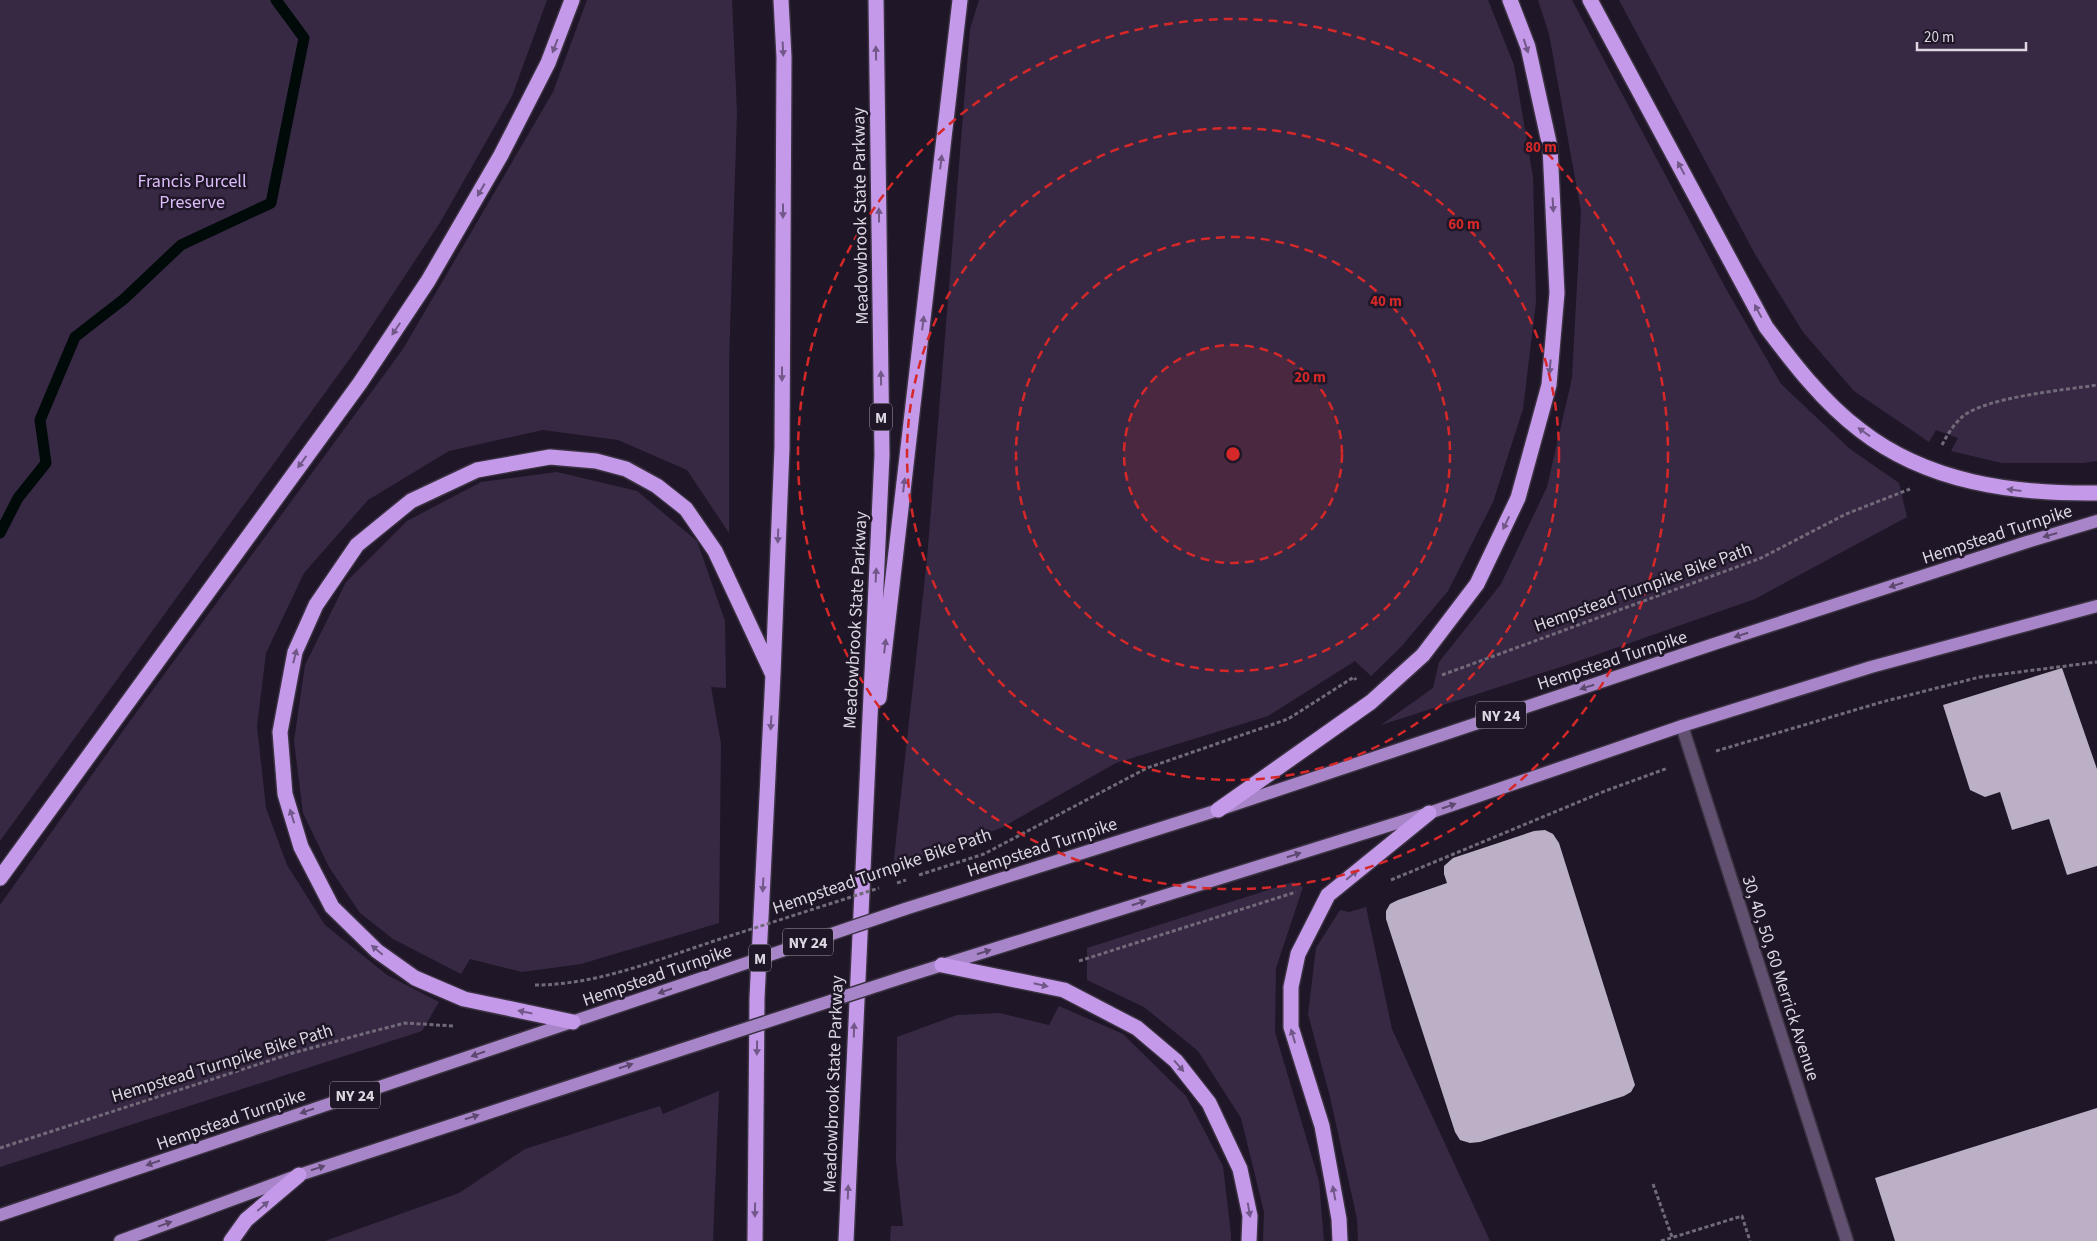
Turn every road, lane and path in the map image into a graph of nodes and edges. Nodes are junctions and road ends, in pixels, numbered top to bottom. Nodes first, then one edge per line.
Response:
1 (572, 0) edge
2 (781, 0) edge
3 (876, 0) edge
4 (960, 0) edge
5 (1510, 0) edge
6 (1590, 0) edge
7 (2097, 385) edge
8 (1943, 442) dead end
9 (1915, 487) dead end
10 (2097, 494) edge
11 (2097, 521) edge
12 (2097, 606) edge
13 (2097, 662) edge
14 (773, 674) junction
15 (1441, 676) dead end
16 (1354, 678) dead end
17 (1682, 726) junction
18 (1692, 758) junction
19 (1218, 810) junction
20 (1429, 813) junction
21 (863, 834) junction
22 (0, 878) edge
23 (1390, 881) dead end
24 (1296, 892) dead end
25 (1080, 960) dead end
26 (942, 965) junction
27 (528, 985) dead end
28 (573, 1022) junction
29 (456, 1026) dead end
30 (0, 1148) edge
31 (299, 1175) junction
32 (1653, 1184) dead end
33 (0, 1215) edge
34 (1672, 1238) junction
35 (120, 1241) edge
36 (231, 1241) edge
37 (754, 1241) edge
38 (846, 1241) edge
39 (1249, 1241) edge
40 (1340, 1241) edge
41 (1661, 1241) edge
42 (1750, 1241) edge
43 (1847, 1241) edge

1 -> 22 highway
2 -> 14 highway, M
21 -> 3 highway, Meadowbrook State Parkway / M
21 -> 4 highway
5 -> 19 highway
10 -> 6 highway
7 - 8 path
9 - 15 path, Hempstead Turnpike Bike Path
11 -> 19 main road, Hempstead Turnpike / NY 24
12 - 17 main road
13 - 18 path
28 -> 14 highway
14 -> 37 highway, M
16 - 27 path, Hempstead Turnpike Bike Path, bridge
17 - 18 lane, 30, 40, 50, 60 Merrick Avenue
20 -> 17 main road
18 - 23 path
18 - 43 lane, 30, 40, 50, 60 Merrick Avenue
19 -> 28 main road, Hempstead Turnpike / NY 24, bridge
26 -> 20 main road
40 -> 20 highway
38 -> 21 highway, Meadowbrook State Parkway / M
24 - 25 path
31 -> 26 main road, bridge
26 -> 39 highway
28 -> 33 main road, Hempstead Turnpike / NY 24
29 - 30 path, Hempstead Turnpike Bike Path
35 -> 31 main road
36 -> 31 highway
32 - 34 path
34 - 41 path
34 - 42 path

